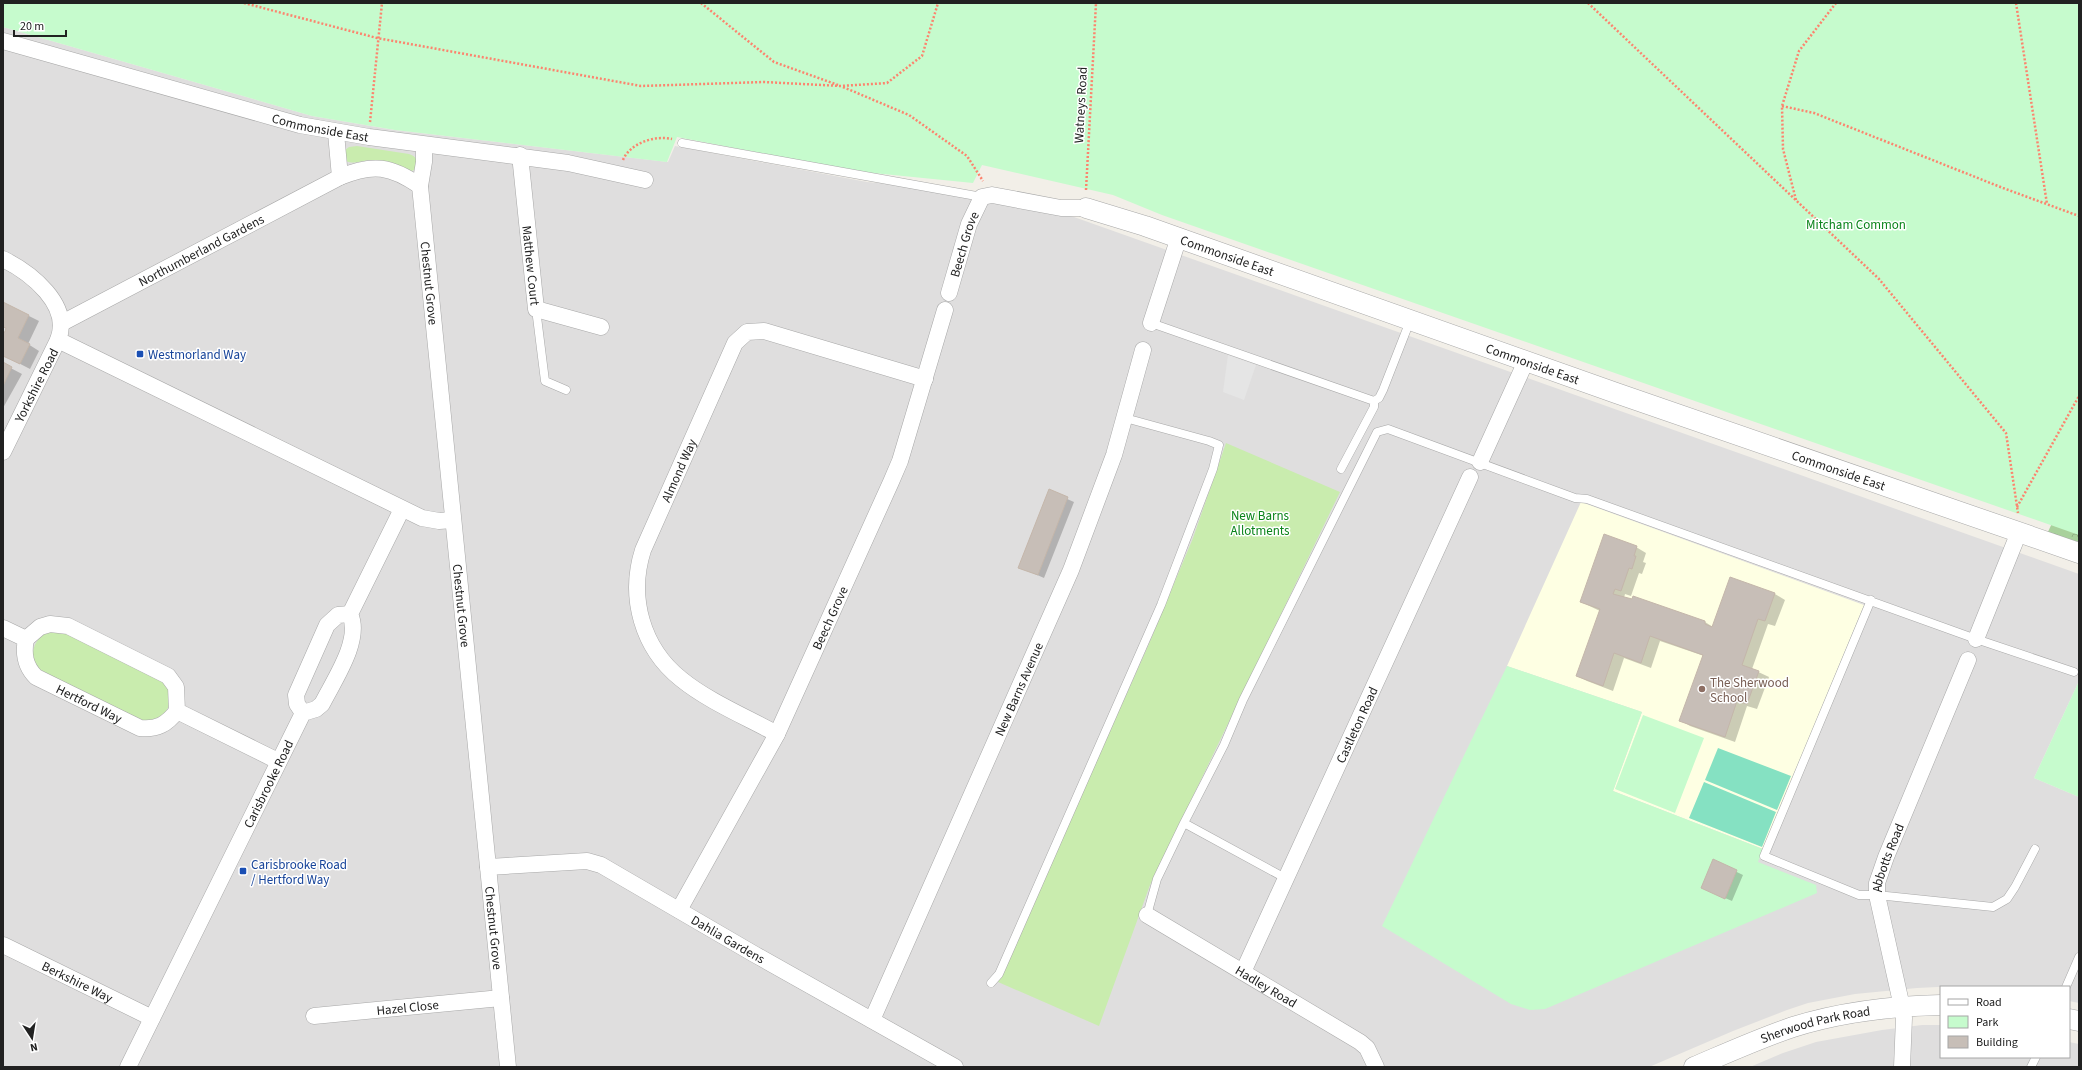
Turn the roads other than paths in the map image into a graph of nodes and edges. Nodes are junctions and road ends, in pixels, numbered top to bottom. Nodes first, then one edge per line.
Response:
1 (3, 41) edge
2 (336, 133) junction
3 (682, 143) road end
4 (424, 145) junction
5 (520, 155) junction
6 (340, 177) junction
7 (645, 180) dead end
8 (420, 186) junction
9 (987, 196) junction
10 (1086, 208) joint
11 (1179, 238) junction
12 (3, 259) edge
13 (949, 293) dead end
14 (536, 309) junction
15 (945, 310) dead end
16 (1411, 320) junction
17 (62, 323) junction
18 (1151, 323) joint
19 (601, 327) dead end
20 (58, 340) junction
21 (1143, 350) dead end
22 (1526, 361) junction
23 (925, 378) junction
24 (566, 390) dead end
25 (1374, 401) junction
26 (1125, 418) junction
27 (3, 452) edge
28 (1480, 462) junction
29 (1341, 469) dead end
30 (1470, 477) dead end
31 (402, 510) junction
32 (454, 520) junction
33 (2019, 532) junction
34 (2079, 554) edge
35 (1871, 600) junction
36 (350, 614) junction
37 (3, 628) edge
38 (26, 639) junction
39 (1976, 639) junction
40 (1968, 660) dead end
41 (2074, 672) dead end
42 (177, 711) junction
43 (302, 713) junction
44 (777, 734) junction
45 (278, 761) junction
46 (1184, 823) junction
47 (2035, 849) dead end
48 (488, 867) junction
49 (1286, 879) junction
50 (1877, 895) junction
51 (679, 910) junction
52 (1147, 915) joint
53 (3, 945) edge
54 (2079, 957) edge
55 (1243, 972) junction
56 (991, 984) dead end
57 (2066, 986) edge
58 (501, 998) junction
59 (1940, 1005) edge
60 (1902, 1007) junction
61 (314, 1016) dead end
62 (152, 1018) junction
63 (872, 1020) junction
64 (2036, 1058) edge
65 (128, 1067) edge
66 (508, 1067) edge
67 (955, 1067) edge
68 (1376, 1067) edge
69 (1694, 1067) edge
70 (1902, 1067) edge
71 (2031, 1067) edge

1 - 2 street, Commonside East
2 - 4 street, Commonside East
2 - 6 street
3 - 9 lane
4 - 5 street, Commonside East
4 - 8 street, Chestnut Grove
5 - 7 street, Commonside East
5 - 14 street, Matthew Court
6 - 8 street, Northumberland Gardens
6 - 17 street, Northumberland Gardens
8 - 32 street, Chestnut Grove
9 - 10 street, Commonside East
9 - 13 street, Beech Grove
10 - 11 street, Commonside East
11 - 16 street, Commonside East
11 - 18 street
12 - 17 street
14 - 19 street, Matthew Court
14 - 24 lane
15 - 23 street, Beech Grove
16 - 22 street, Commonside East
16 - 25 lane
17 - 20 street
18 - 25 lane
20 - 27 street, Yorkshire Road
20 - 31 street
21 - 26 street, New Barns Avenue
22 - 28 street
22 - 33 street, Commonside East
23 - 44 street, Beech Grove
23 - 44 street, Almond Way
25 - 29 lane
26 - 56 lane
26 - 63 street, New Barns Avenue
28 - 35 lane
28 - 46 lane
30 - 49 street, Castleton Road
31 - 32 street
31 - 36 street
32 - 48 street, Chestnut Grove
33 - 34 street, Commonside East
33 - 39 street
35 - 39 lane
35 - 50 lane
36 - 43 street
36 - 43 street
37 - 38 street
38 - 42 street
38 - 42 street, Hertford Way
39 - 41 lane
40 - 50 street, Abbotts Road
42 - 45 street
43 - 45 street, Carisbrooke Road
44 - 51 street, Beech Grove
45 - 62 street, Carisbrooke Road
46 - 49 lane
46 - 52 lane
47 - 50 lane
48 - 51 street, Dahlia Gardens
48 - 58 street, Chestnut Grove
49 - 55 street, Castleton Road
50 - 60 street, Abbotts Road
51 - 63 street, Dahlia Gardens
52 - 55 street, Hadley Road
53 - 62 street, Berkshire Way
54 - 57 lane
55 - 68 street, Hadley Road
58 - 61 street, Hazel Close
58 - 66 street, Chestnut Grove
59 - 60 street, Sherwood Park Road
60 - 69 street, Sherwood Park Road
60 - 70 street, Abbotts Road
62 - 65 street, Carisbrooke Road
63 - 67 street, Dahlia Gardens
64 - 71 lane

